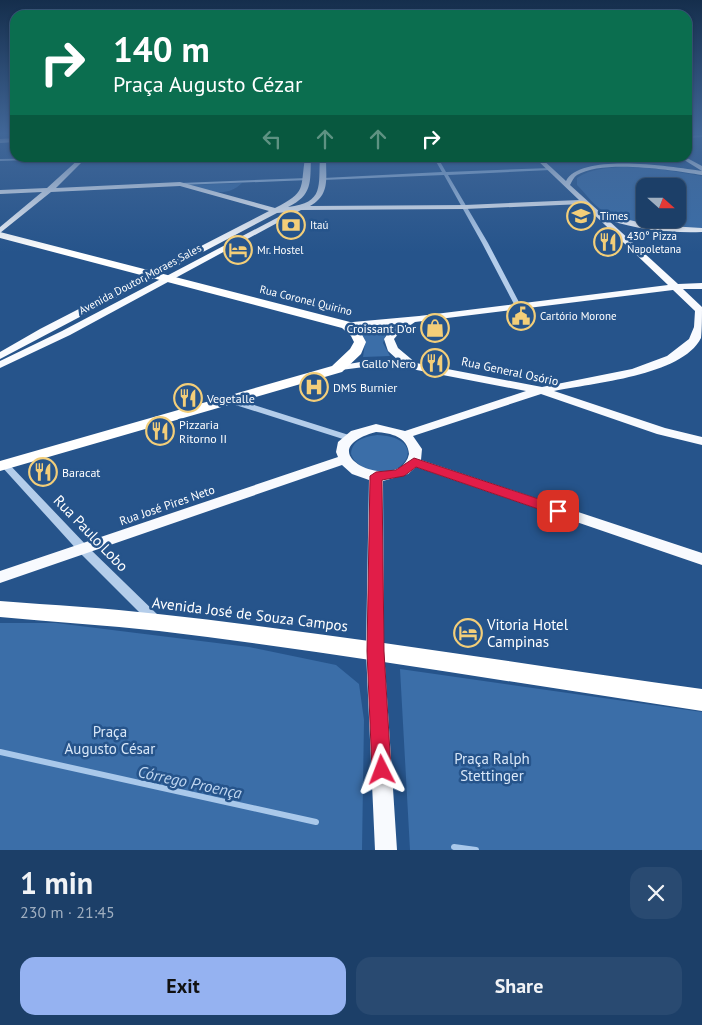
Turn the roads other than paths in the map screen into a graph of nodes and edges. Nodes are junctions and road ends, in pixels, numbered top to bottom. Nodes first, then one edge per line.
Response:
1 (67, 173) edge
2 (307, 173) edge
3 (323, 173) edge
4 (445, 173) junction
5 (452, 173) edge
6 (555, 173) edge
7 (573, 173) edge
8 (307, 179) junction
9 (323, 179) junction
10 (180, 184) junction
11 (567, 185) junction
12 (49, 190) junction
13 (0, 192) edge
14 (584, 202) junction
15 (465, 207) junction
16 (300, 208) junction
17 (315, 209) junction
18 (276, 211) junction
19 (600, 214) junction
20 (305, 216) dead end
21 (702, 230) edge
22 (0, 231) edge
23 (0, 235) edge
24 (153, 275) junction
25 (168, 278) junction
26 (702, 286) edge
27 (676, 287) junction
28 (518, 306) junction
29 (701, 311) edge
30 (419, 319) junction
31 (346, 325) junction
32 (66, 333) junction
33 (698, 341) edge
34 (2, 358) edge
35 (413, 366) junction
36 (337, 369) junction
37 (0, 372) edge
38 (541, 390) junction
39 (229, 400) junction
40 (405, 435) junction
41 (349, 438) junction
42 (702, 441) edge
43 (344, 460) junction
44 (414, 462) junction
45 (2, 466) edge
46 (376, 476) junction
47 (84, 550) junction
48 (702, 559) edge
49 (0, 577) edge
50 (0, 610) edge
51 (157, 622) junction
52 (376, 651) junction
53 (702, 688) edge
54 (668, 695) junction
55 (702, 700) edge
56 (386, 850) edge

1 - 12 main road
2 - 8 main road
3 - 9 main road
4 - 5 street
4 - 9 street
4 - 15 street
6 - 11 main road
7 - 11 main road
8 - 10 street
8 - 18 main road, Avenida Doutor Moraes Sales
9 - 16 main road, Avenida Doutor Moraes Sales
10 - 12 main road
10 - 18 main road
11 - 14 main road
12 - 13 main road
12 - 22 main road
14 - 15 main road
14 - 19 main road
15 - 17 main road
15 - 28 street
16 - 17 main road
16 - 18 main road
16 - 25 main road, Avenida Doutor Moraes Sales
17 - 20 main road
18 - 24 main road, Avenida Doutor Moraes Sales
19 - 21 main road
19 - 27 main road
23 - 24 highway, Rua Coronel Quirino
24 - 25 highway, Rua Coronel Quirino
24 - 34 main road, Avenida Doutor Moraes Sales
25 - 31 highway, Rua Coronel Quirino
25 - 32 main road, Avenida Doutor Moraes Sales
26 - 27 main road, Rua Coronel Quirino
27 - 28 main road, Rua Coronel Quirino
27 - 29 main road
28 - 30 main road, Rua Coronel Quirino
29 - 33 main road
30 - 31 main road, Rua Coronel Quirino
30 - 35 main road
31 - 36 highway
32 - 34 main road, Avenida Doutor Moraes Sales
32 - 37 main road
33 - 38 main road
35 - 36 main road, Rua General Osório
35 - 38 main road, Rua General Osório
36 - 39 highway
38 - 40 main road
38 - 42 main road, Rua General Osório
39 - 41 street
39 - 45 highway
40 - 41 main road
40 - 44 main road
41 - 43 main road
43 - 46 main road
43 - 47 main road, Rua José Pires Neto
44 - 46 main road
44 - 48 main road
45 - 47 street, Rua Paulo Lobo
46 - 52 main road
47 - 49 main road, Rua José Pires Neto
47 - 51 street, Rua Paulo Lobo
50 - 51 highway, Avenida José de Souza Campos
51 - 52 highway, Avenida José de Souza Campos
52 - 54 highway, Avenida José de Souza Campos
52 - 56 main road
53 - 54 street
54 - 55 highway, Avenida José de Souza Campos

